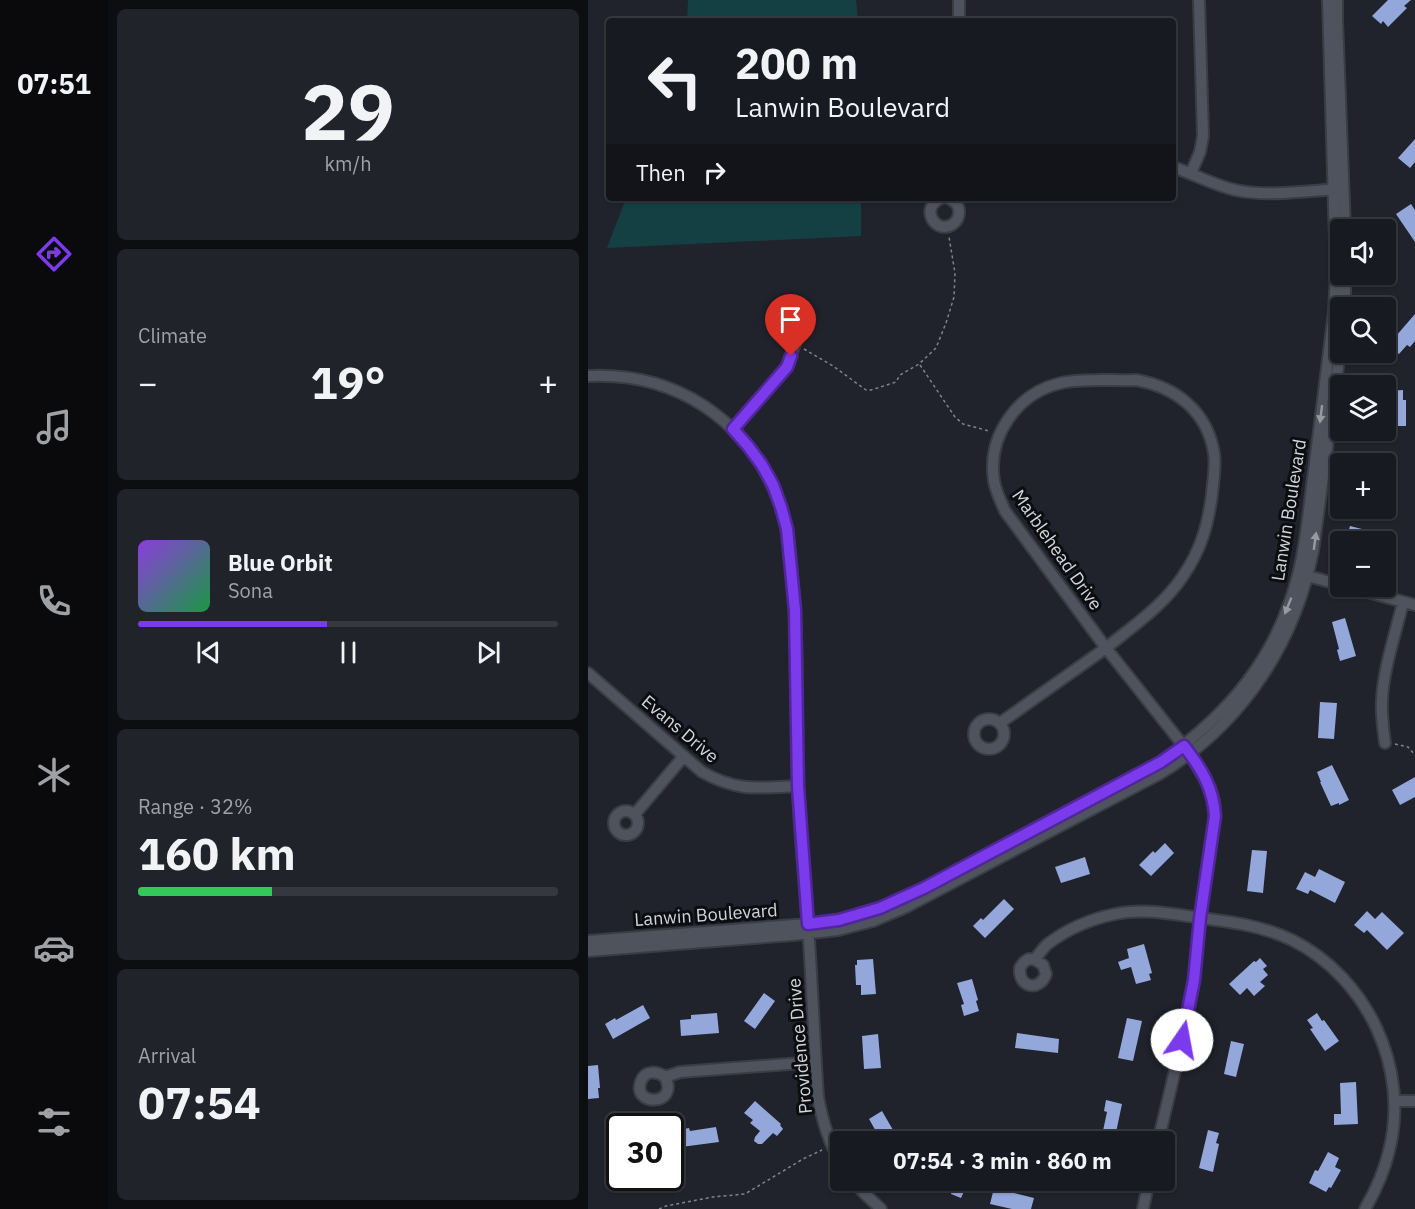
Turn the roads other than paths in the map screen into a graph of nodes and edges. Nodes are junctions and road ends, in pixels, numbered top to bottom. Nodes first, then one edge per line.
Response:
1 (959, 0) edge
2 (1199, 0) edge
3 (1328, 0) edge
4 (1337, 0) edge
5 (959, 18) edge
6 (1176, 168) edge
7 (1191, 173) junction
8 (1339, 189) junction
9 (934, 201) edge
10 (954, 201) edge
11 (1343, 219) edge
12 (795, 344) road end
13 (1338, 363) edge
14 (588, 376) edge
15 (733, 429) junction
16 (1303, 575) junction
17 (1330, 582) edge
18 (1385, 597) edge
19 (1403, 602) junction
20 (1415, 605) edge
21 (1106, 648) junction
22 (588, 673) edge
23 (1000, 723) dead end
24 (1385, 742) road end
25 (1187, 750) junction
26 (684, 756) junction
27 (798, 786) junction
28 (635, 813) dead end
29 (1200, 918) junction
30 (808, 928) junction
31 (588, 941) edge
32 (588, 951) edge
33 (1034, 959) dead end
34 (815, 1062) junction
35 (665, 1077) dead end
36 (1394, 1101) junction
37 (1415, 1101) edge
38 (1161, 1131) edge
39 (830, 1140) edge
40 (862, 1191) edge
41 (1147, 1191) edge
42 (881, 1209) edge
43 (1143, 1209) edge
44 (1365, 1209) edge

1 - 5 street
2 - 7 street
3 - 8 street, Lanwin Boulevard
4 - 8 street, Lanwin Boulevard
6 - 7 street
7 - 8 street
8 - 11 street, Lanwin Boulevard
8 -> 16 street, Lanwin Boulevard
9 - 10 street
12 - 15 street
16 -> 13 street, Lanwin Boulevard
14 - 15 street, Providence Drive
15 - 27 street, Providence Drive
16 - 17 street
16 - 25 street, Lanwin Boulevard
18 - 19 street
19 - 20 street
19 - 24 street
21 - 21 street, Marblehead Drive
21 - 23 street
21 - 25 street, Marblehead Drive
22 - 26 street, Evans Drive
25 - 29 street, Marblehead Drive
25 - 30 street, Lanwin Boulevard
26 - 27 street, Evans Drive
26 - 28 street
27 - 30 street, Providence Drive
29 - 33 street
29 - 36 street
29 - 38 street, Marblehead Drive
30 - 31 street, Lanwin Boulevard
30 - 32 street, Lanwin Boulevard
30 - 34 street, Providence Drive
34 - 35 street
34 - 39 street, Providence Drive
36 - 37 street
36 - 44 street
40 - 42 street
41 - 43 street

